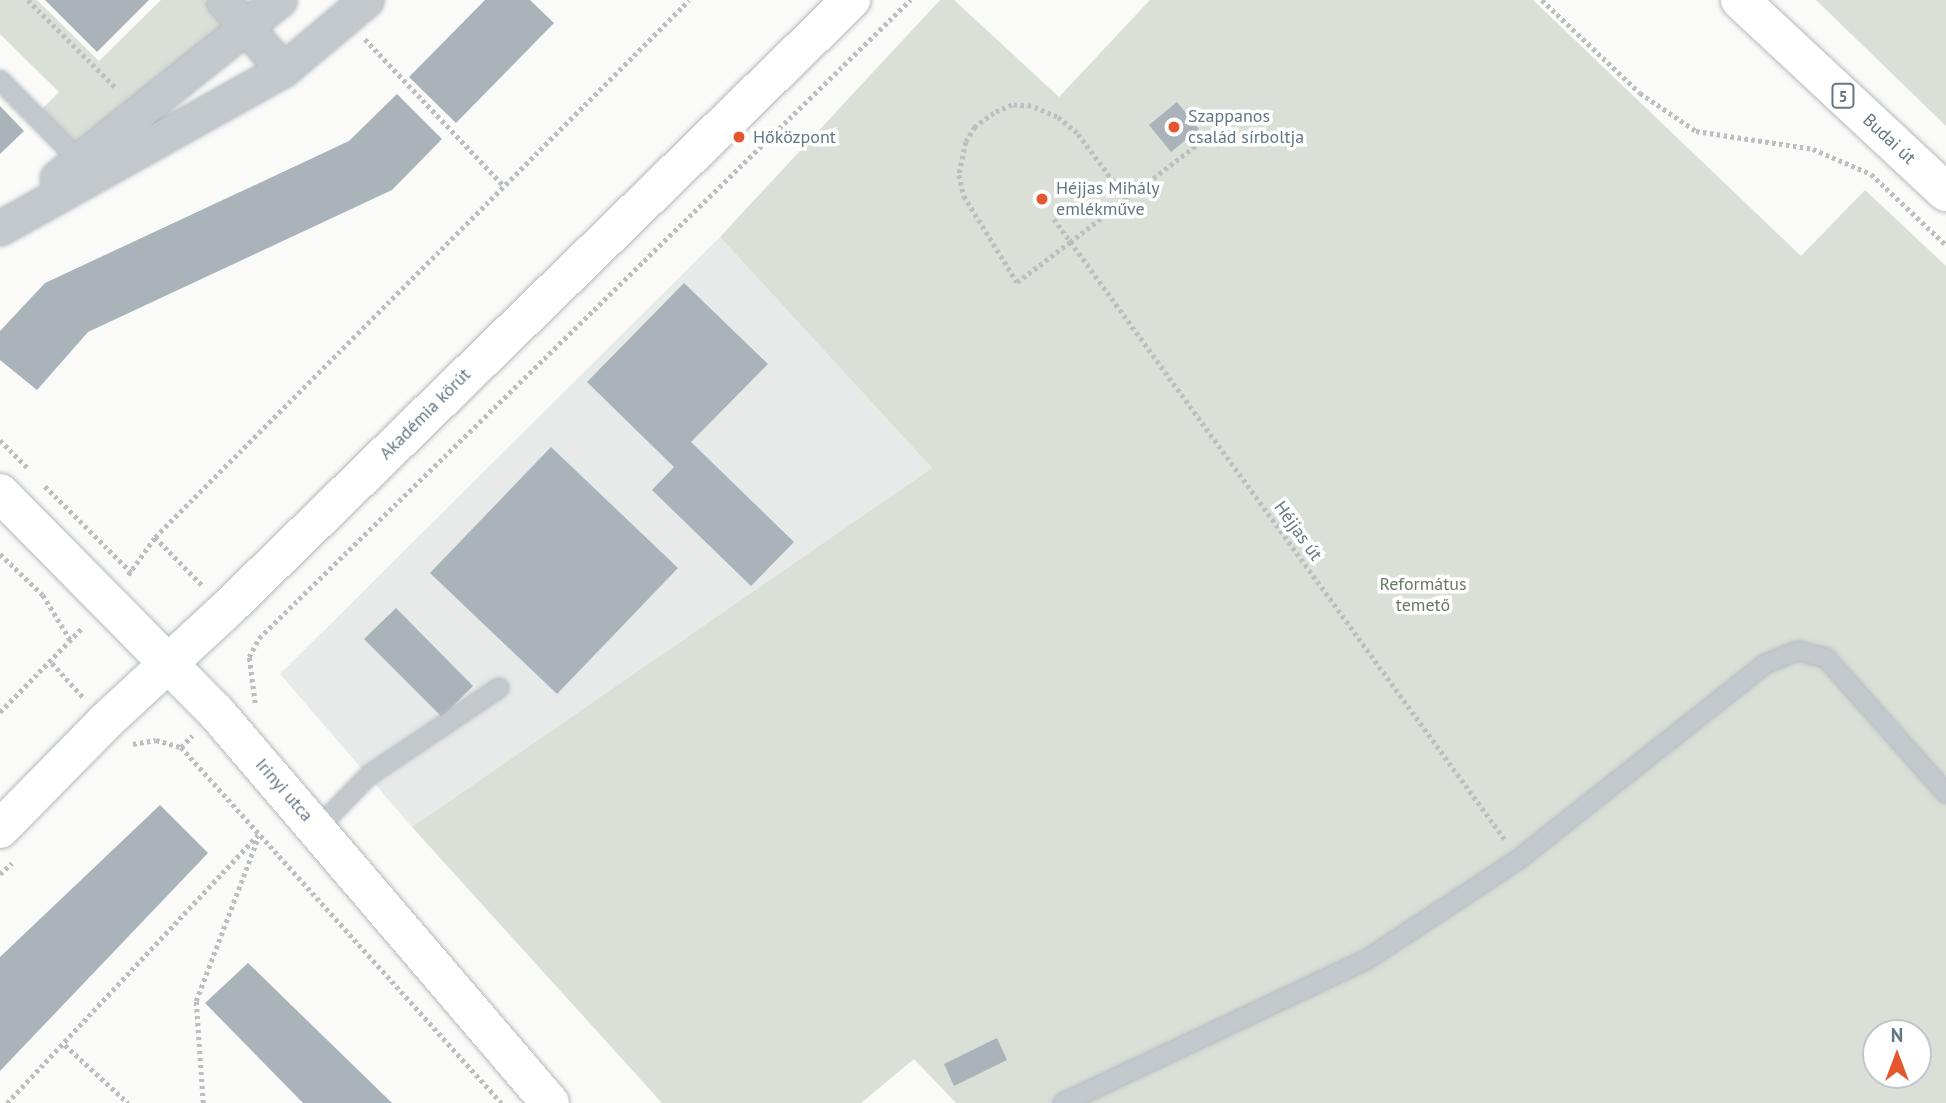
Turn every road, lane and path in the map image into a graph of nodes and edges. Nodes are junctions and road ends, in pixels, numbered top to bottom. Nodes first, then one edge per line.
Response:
1 (28, 0) edge
2 (223, 0) edge
3 (279, 0) edge
4 (689, 0) edge
5 (851, 0) edge
6 (910, 0) edge
7 (1542, 0) edge
8 (1740, 0) edge
9 (356, 9) edge
10 (249, 26) junction
11 (283, 70) junction
12 (0, 80) edge
13 (140, 112) junction
14 (1207, 137) dead end
15 (79, 160) junction
16 (504, 186) junction
17 (1946, 192) edge
18 (1126, 200) junction
19 (1054, 219) dead end
20 (0, 226) edge
21 (1070, 242) junction
22 (1946, 245) edge
23 (0, 440) edge
24 (0, 494) edge
25 (0, 554) edge
26 (131, 572) junction
27 (104, 603) junction
28 (71, 641) junction
29 (167, 662) junction
30 (499, 688) dead end
31 (0, 712) edge
32 (260, 713) dead end
33 (181, 747) dead end
34 (1946, 793) edge
35 (318, 828) junction
36 (0, 829) edge
37 (258, 835) junction
38 (1519, 859) junction
39 (65, 1045) junction
40 (7, 1103) edge
41 (128, 1103) edge
42 (203, 1103) edge
43 (501, 1103) edge
44 (550, 1103) edge
45 (1063, 1103) edge

1 - 13 path
2 - 10 street
3 - 10 street
4 - 16 path
5 - 29 street, Akadémia körút
6 - 32 path
7 - 22 path
8 - 17 street, Budai út / 5
9 - 11 street
9 - 16 path
10 - 11 street
10 - 13 street
11 - 20 street
12 - 15 lane
13 - 15 street
14 - 18 path
15 - 20 street
16 - 26 path
18 - 21 path
18 - 21 path
19 - 21 path, Héjjas út
21 - 38 path, Héjjas út
23 - 26 path
24 - 27 street, Irinyi utca
25 - 28 path
26 - 27 path
27 - 28 path
27 - 29 street, Irinyi utca
28 - 31 path
29 - 35 street, Irinyi utca
29 - 36 street, Akadémia körút
30 - 35 lane
33 - 37 path
34 - 38 lane
35 - 44 street, Irinyi utca
37 - 39 path
37 - 42 path
37 - 43 path
38 - 45 lane
39 - 40 path
39 - 41 path

